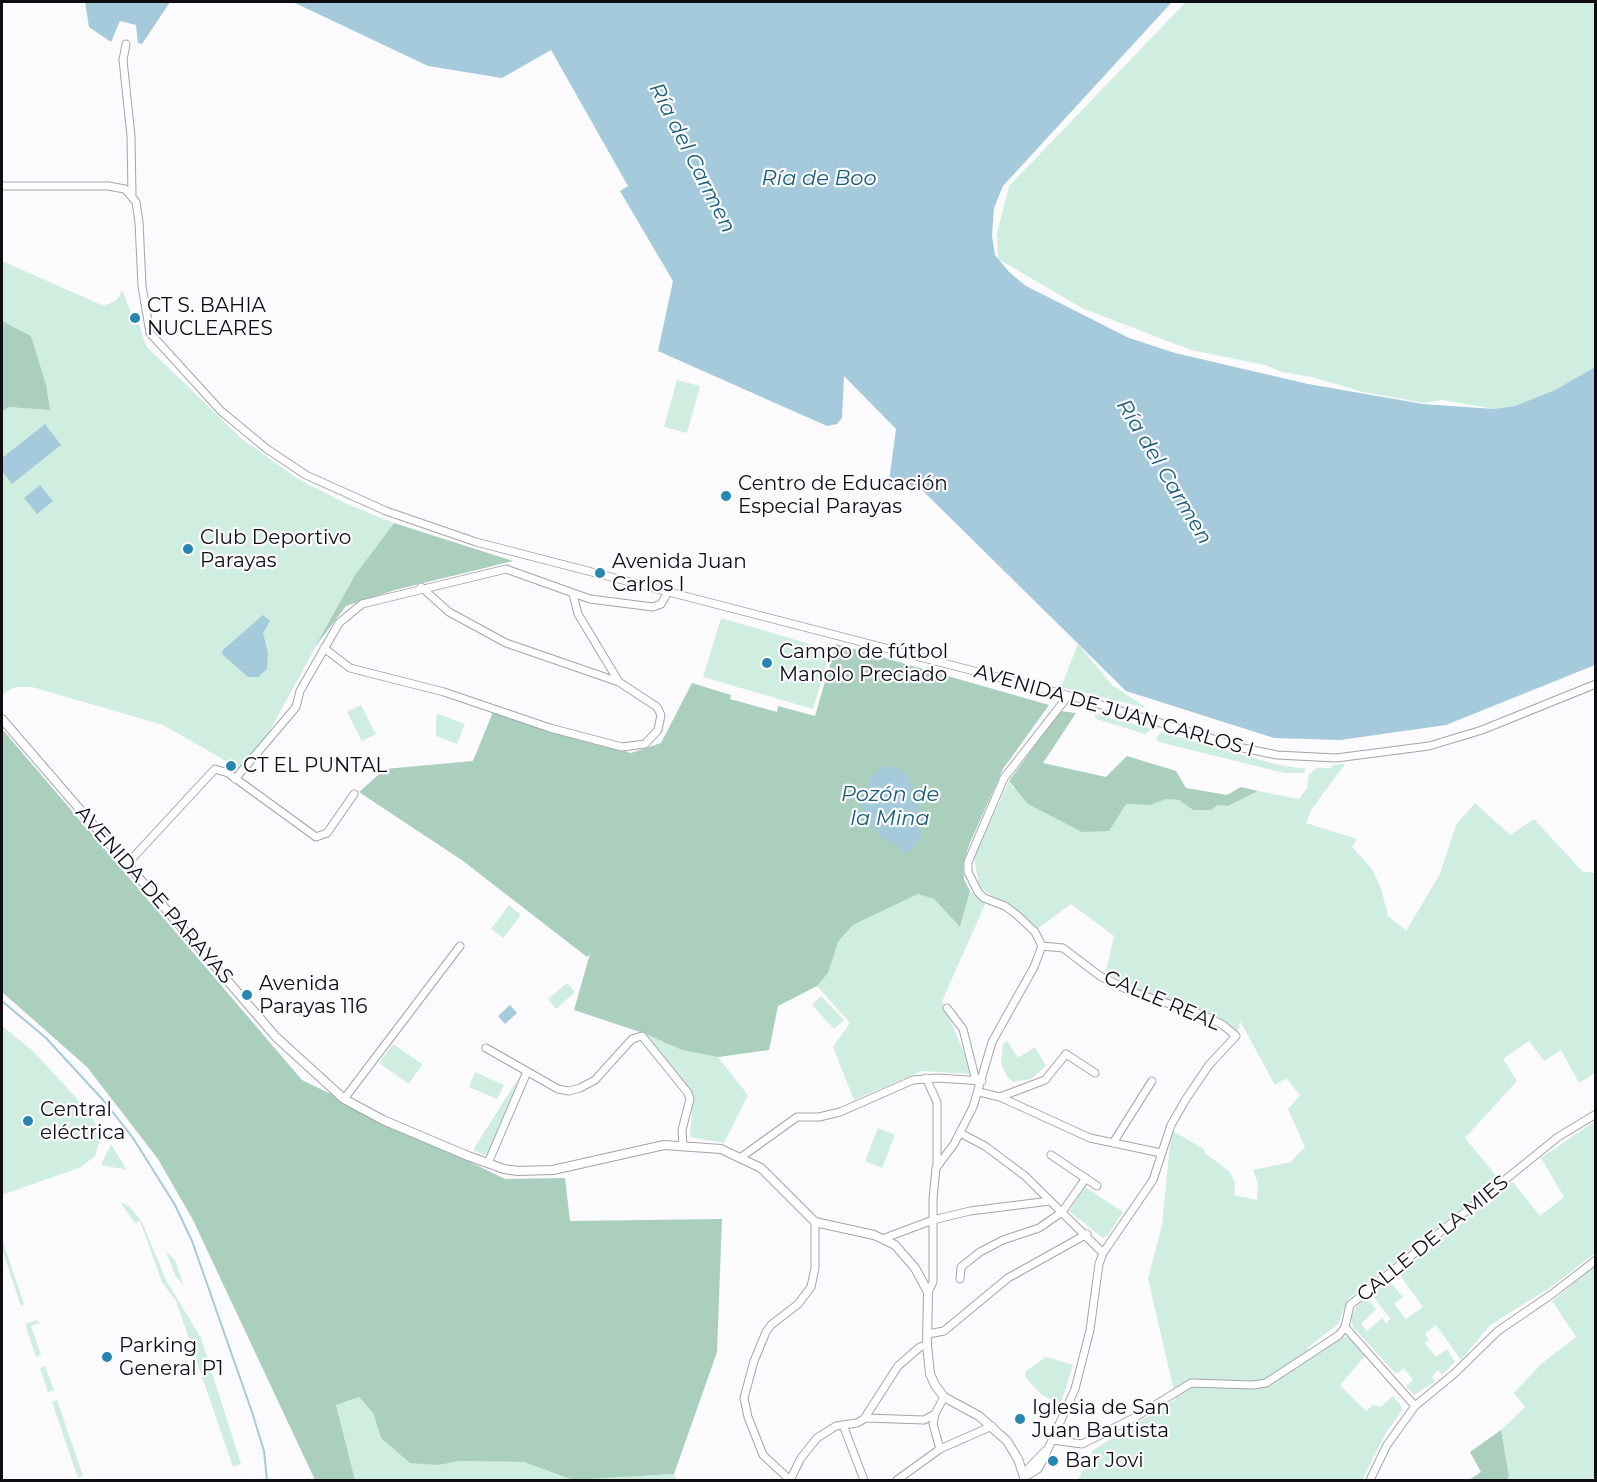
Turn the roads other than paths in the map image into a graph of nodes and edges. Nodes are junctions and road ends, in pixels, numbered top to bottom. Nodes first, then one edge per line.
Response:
1 (126, 45) dead end
2 (2, 186) edge
3 (132, 194) junction
4 (421, 588) junction
5 (668, 592) junction
6 (573, 594) junction
7 (324, 648) junction
8 (619, 682) junction
9 (1596, 684) edge
10 (1068, 696) junction
11 (2, 719) edge
12 (235, 779) junction
13 (354, 794) dead end
14 (127, 864) junction
15 (460, 946) dead end
16 (1042, 946) junction
17 (947, 1008) dead end
18 (486, 1048) dead end
19 (527, 1072) junction
20 (1095, 1072) dead end
21 (926, 1078) junction
22 (979, 1081) junction
23 (1152, 1081) dead end
24 (979, 1092) junction
25 (1000, 1097) junction
26 (344, 1100) junction
27 (1596, 1114) edge
28 (960, 1133) junction
29 (1113, 1143) junction
30 (683, 1145) junction
31 (1161, 1153) junction
32 (1051, 1155) dead end
33 (740, 1158) junction
34 (488, 1163) junction
35 (936, 1168) junction
36 (1086, 1178) junction
37 (1097, 1185) dead end
38 (1050, 1201) junction
39 (1062, 1212) junction
40 (933, 1220) junction
41 (816, 1222) junction
42 (1087, 1234) junction
43 (885, 1238) junction
44 (1103, 1253) junction
45 (1596, 1260) edge
46 (960, 1279) dead end
47 (928, 1292) junction
48 (1345, 1327) junction
49 (928, 1334) junction
50 (927, 1345) junction
51 (944, 1397) junction
52 (1415, 1406) junction
53 (935, 1414) junction
54 (866, 1418) junction
55 (843, 1425) junction
56 (992, 1426) junction
57 (1052, 1440) junction
58 (940, 1449) junction
59 (1047, 1449) junction
60 (1016, 1456) junction
61 (1034, 1461) junction
62 (1025, 1477) edge
63 (790, 1480) edge
64 (864, 1480) edge
65 (897, 1480) edge
66 (1370, 1480) edge

1 - 3 street, AVENIDA DE JUAN CARLOS I
2 - 3 street
3 - 5 street, AVENIDA DE JUAN CARLOS I
4 - 6 street
4 - 7 street
4 - 8 street
5 - 6 street
5 - 10 street, AVENIDA DE JUAN CARLOS I
6 - 8 street
7 - 8 street
7 - 12 street
9 - 10 street, AVENIDA DE JUAN CARLOS I
10 - 16 street
11 - 14 street, AVENIDA DE PARAYAS
12 - 13 street
12 - 14 street
14 - 26 street, AVENIDA DE PARAYAS
15 - 26 street
16 - 22 street
16 - 31 street, CALLE REAL
17 - 22 street
18 - 19 street
19 - 30 street
19 - 34 street
20 - 25 street
21 - 22 street
21 - 33 street
21 - 35 street
22 - 24 street
23 - 29 street
24 - 25 street
24 - 28 street
25 - 29 street
26 - 34 street, AVENIDA DE PARAYAS
27 - 48 street, CALLE DE LA MIES
28 - 35 street
28 - 38 street
29 - 31 street
30 - 33 street, AVENIDA DE PARAYAS
30 - 34 street, AVENIDA DE PARAYAS
31 - 44 street, CALLE REAL
32 - 36 street
33 - 41 street, AVENIDA DE PARAYAS
35 - 40 street
36 - 37 street
36 - 39 street
38 - 39 street
38 - 40 street
39 - 42 street
39 - 46 street
40 - 43 street
40 - 47 street
41 - 43 street
41 - 63 street
42 - 44 street
42 - 49 street
43 - 47 street
44 - 57 street, CALLE REAL
45 - 52 street
47 - 49 street
48 - 52 street
48 - 57 street, CALLE DE LA MIES
49 - 50 street
50 - 51 street
50 - 54 street
51 - 53 street
51 - 56 street
52 - 66 street
53 - 54 street
53 - 58 street
54 - 55 street
55 - 63 street
55 - 64 street
56 - 58 street
56 - 60 street
57 - 59 street, CALLE REAL
58 - 65 street
59 - 61 street, CALLE REAL
59 - 62 street, CALLE REAL
60 - 61 street
60 - 62 street
61 - 62 street, CALLE REAL

